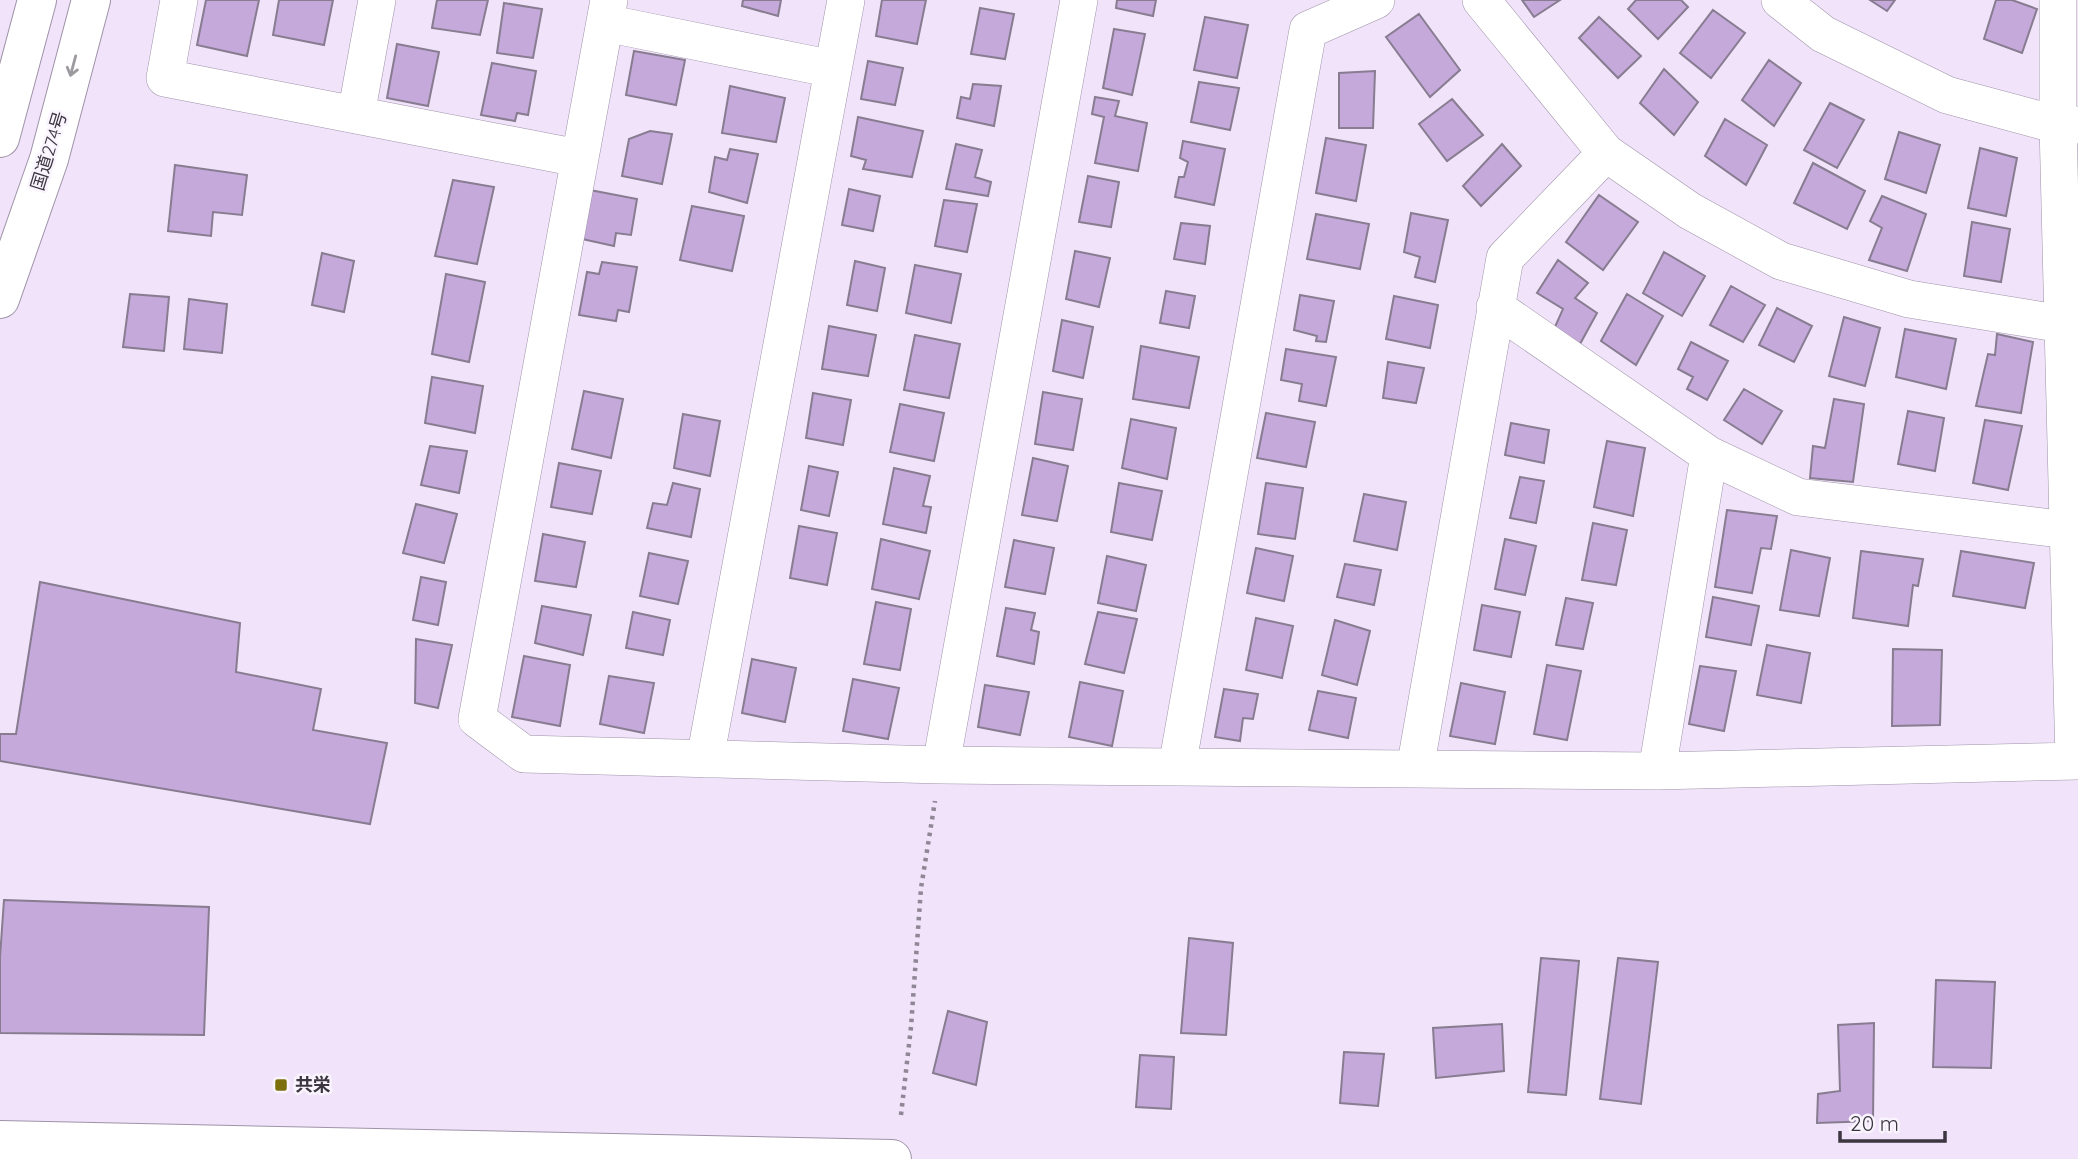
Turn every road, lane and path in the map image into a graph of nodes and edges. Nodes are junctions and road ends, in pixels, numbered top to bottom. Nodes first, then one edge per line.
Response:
1 (37, 0) edge
2 (91, 0) edge
3 (179, 0) edge
4 (377, 0) edge
5 (846, 0) edge
6 (1079, 0) edge
7 (1376, 0) edge
8 (1481, 0) edge
9 (1780, 0) edge
10 (2058, 0) edge
11 (607, 12) edge
12 (833, 69) junction
13 (356, 115) junction
14 (2068, 125) edge
15 (0, 138) edge
16 (1606, 153) junction
17 (578, 158) junction
18 (0, 299) edge
19 (1495, 307) junction
20 (2063, 324) junction
21 (1709, 454) junction
22 (2068, 530) junction
23 (705, 759) junction
24 (2076, 761) edge
25 (941, 765) junction
26 (1177, 767) junction
27 (1415, 769) junction
28 (1657, 771) junction
29 (901, 1115) dead end
30 (0, 1140) edge
31 (304, 1153) edge
32 (892, 1159) edge

1 - 15 main road
2 -> 18 main road, 国道274号
3 - 13 street
4 - 13 street
5 - 12 street
6 - 25 street
7 - 26 street
8 - 16 street
9 - 14 street
10 - 14 street
11 - 12 street
11 - 17 street
12 - 23 street
13 - 17 street
14 - 20 street
16 - 19 street
16 - 20 street
17 - 23 street
19 - 21 street
19 - 27 street
20 - 22 street
21 - 22 street
21 - 28 street
22 - 24 street
23 - 25 street
24 - 28 street
25 - 26 street
25 - 29 path
26 - 27 street
27 - 28 street
30 - 31 main road
31 - 32 main road

